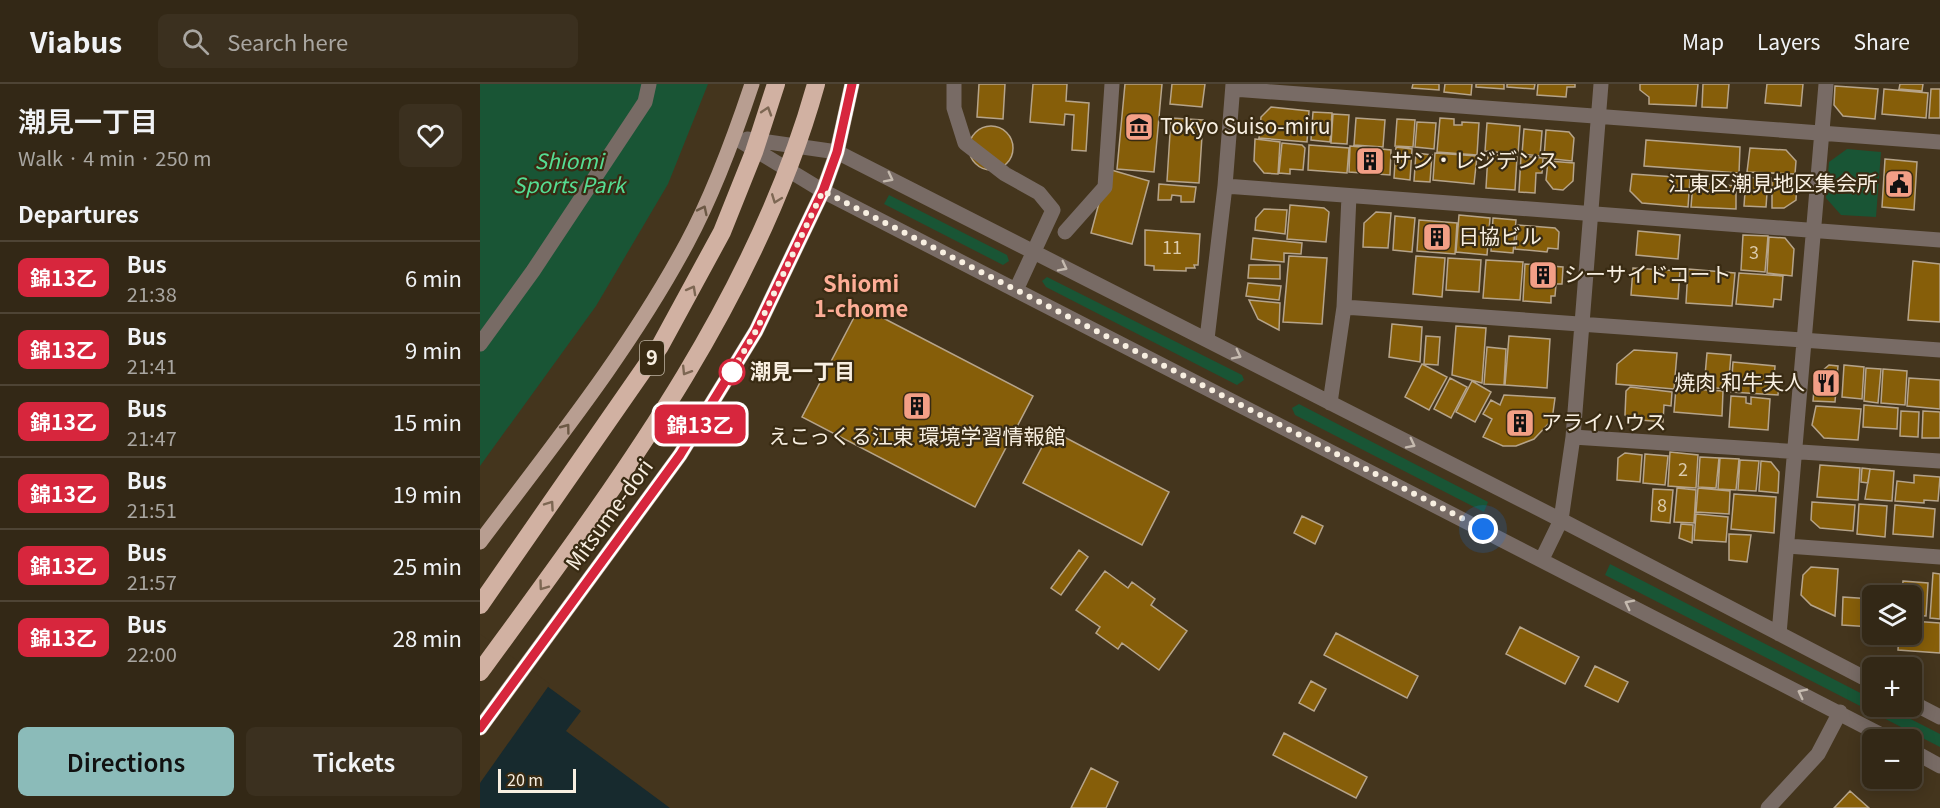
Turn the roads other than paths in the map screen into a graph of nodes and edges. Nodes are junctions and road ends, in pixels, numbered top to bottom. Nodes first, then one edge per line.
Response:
1 (649, 84) edge
2 (752, 84) edge
3 (776, 84) edge
4 (816, 84) edge
5 (852, 84) edge
6 (954, 84) edge
7 (1112, 84) edge
8 (1600, 84) edge
9 (1826, 84) edge
10 (1233, 87) edge
11 (1598, 117) junction
12 (1822, 133) junction
13 (734, 137) junction
14 (1940, 142) edge
15 (837, 152) junction
16 (1225, 186) junction
17 (823, 191) junction
18 (1349, 196) junction
19 (1589, 212) junction
20 (1814, 229) junction
21 (1065, 232) dead end
22 (1940, 240) edge
23 (1034, 252) junction
24 (1016, 290) junction
25 (1344, 307) junction
26 (1581, 325) junction
27 (1207, 339) junction
28 (1804, 339) junction
29 (480, 344) edge
30 (1940, 350) edge
31 (1330, 403) junction
32 (1573, 437) junction
33 (1795, 450) junction
34 (1940, 461) edge
35 (1562, 520) junction
36 (480, 542) edge
37 (1786, 546) junction
38 (1940, 557) edge
39 (1542, 559) junction
40 (480, 605) edge
41 (1779, 634) junction
42 (480, 672) edge
43 (1862, 677) edge
44 (1922, 708) edge
45 (1840, 712) junction
46 (1940, 717) edge
47 (480, 728) edge
48 (1871, 729) edge
49 (1922, 756) edge
50 (1940, 766) edge
51 (1768, 808) edge

1 - 29 street
2 - 13 main road
40 -> 3 highway, 9, bridge
4 -> 42 highway, 9, bridge
5 - 15 main road, Mitsume-dori
6 - 23 street
7 - 21 street
8 - 11 street
9 - 12 street
10 - 11 street
10 - 16 street
11 - 12 street
11 - 19 street
12 - 14 street
12 - 20 street
13 - 15 street
13 - 17 street
36 -> 13 main road
15 - 17 main road, Mitsume-dori
15 -> 23 street
16 - 18 street
16 - 27 street
17 - 24 street
17 - 47 main road, Mitsume-dori
18 - 19 street
18 - 25 street
19 - 20 street
19 - 26 street
20 - 22 street
20 - 28 street
23 - 24 street
23 -> 27 street
24 - 39 street
25 - 26 street
25 - 31 street
26 - 28 street
26 - 32 street
27 -> 31 street
28 - 30 street
28 - 33 street
31 -> 35 street
32 - 33 street
32 - 35 street
33 - 34 street
33 - 37 street
35 - 39 street
35 - 41 street
37 - 38 street
37 - 41 street
45 -> 39 street
41 - 43 street
44 - 46 street
45 - 48 street
45 - 51 street
49 - 50 street

